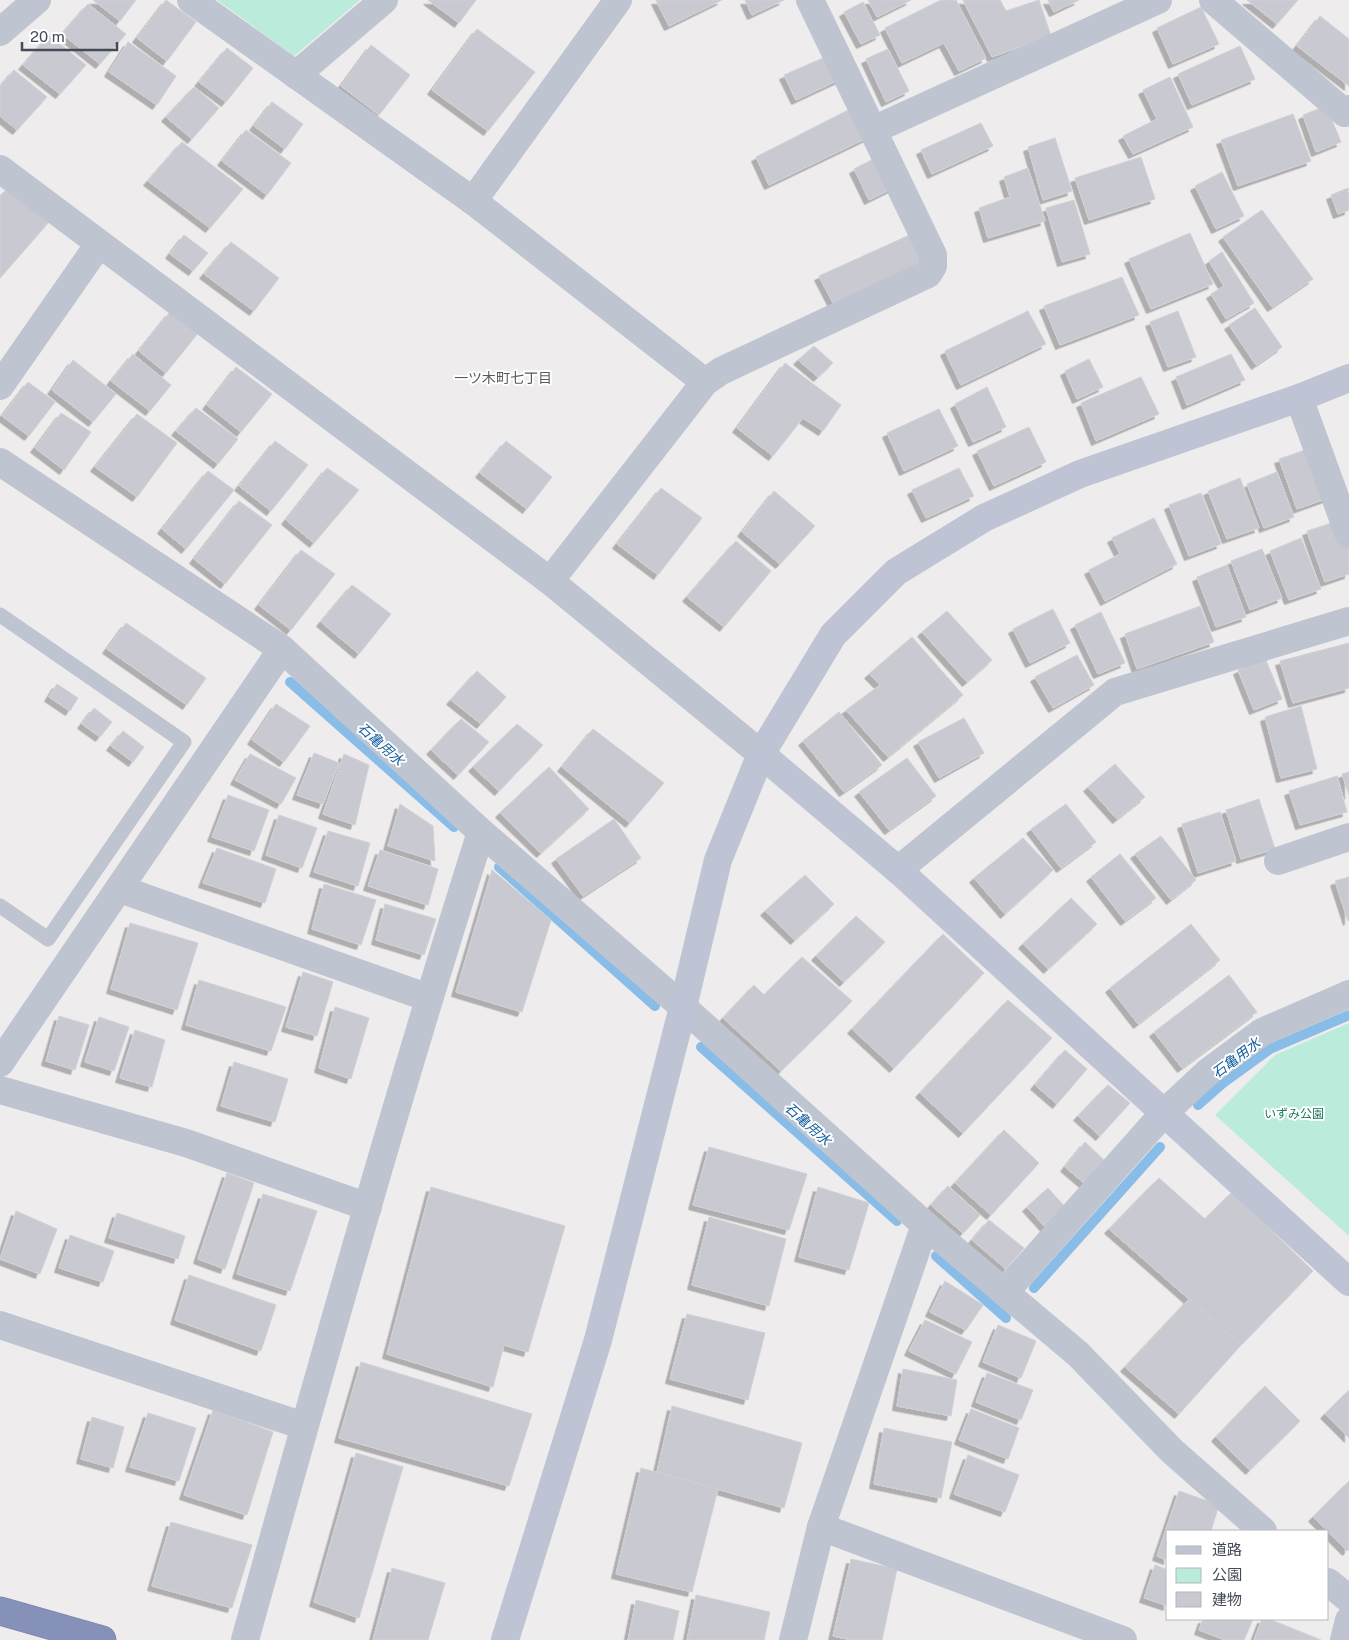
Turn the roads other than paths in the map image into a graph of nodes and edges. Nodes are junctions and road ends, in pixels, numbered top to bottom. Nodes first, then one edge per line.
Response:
1 (37, 0) edge
2 (191, 0) edge
3 (384, 0) edge
4 (618, 0) edge
5 (810, 0) edge
6 (1158, 0) edge
7 (1213, 0) edge
8 (0, 32) edge
9 (296, 75) junction
10 (1348, 113) edge
11 (873, 130) junction
12 (0, 169) edge
13 (473, 201) junction
14 (99, 244) junction
15 (1349, 378) edge
16 (705, 382) junction
17 (0, 386) edge
18 (1299, 398) junction
19 (0, 462) edge
20 (1349, 535) edge
21 (550, 581) junction
22 (0, 615) edge
23 (1349, 621) edge
24 (282, 649) junction
25 (761, 754) junction
26 (481, 832) junction
27 (1349, 837) edge
28 (1278, 861) dead end
29 (898, 870) junction
30 (120, 890) junction
31 (0, 906) edge
32 (1349, 994) edge
33 (428, 998) junction
34 (684, 1007) junction
35 (0, 1063) edge
36 (0, 1090) edge
37 (1164, 1113) junction
38 (368, 1207) junction
39 (925, 1225) junction
40 (1349, 1282) edge
41 (1005, 1292) junction
42 (0, 1325) edge
43 (304, 1426) junction
44 (821, 1527) junction
45 (1262, 1530) edge
46 (1329, 1583) edge
47 (1349, 1599) edge
48 (0, 1611) edge
49 (1349, 1620) edge
50 (0, 1622) edge
51 (62, 1640) edge
52 (102, 1640) edge
53 (245, 1640) edge
54 (505, 1640) edge
55 (793, 1640) edge
56 (1124, 1640) edge
57 (1344, 1640) edge

1 - 8 street
2 - 9 street
3 - 9 street
4 - 13 street
5 - 11 street
6 - 11 street
7 - 10 street
9 - 13 street
11 - 16 street
12 - 14 street
13 - 16 street
14 - 17 street
14 - 21 street
15 - 18 street
16 - 21 street
18 - 20 street
18 - 25 street
19 - 24 street
21 - 25 street
22 - 31 lane
23 - 29 street
24 - 26 street
24 - 30 street
25 - 29 street
25 - 34 street
26 - 33 street
26 - 34 street
27 - 28 street
29 - 37 street
30 - 33 street
30 - 35 street
32 - 37 street
33 - 38 street
34 - 39 street
34 - 54 street
36 - 38 street
37 - 40 street
37 - 41 street
38 - 43 street
39 - 41 street
39 - 44 street
41 - 45 street
42 - 43 street
43 - 53 street
44 - 55 street
44 - 56 street
46 - 47 street
48 - 52 highway
49 - 57 street
50 - 51 highway

